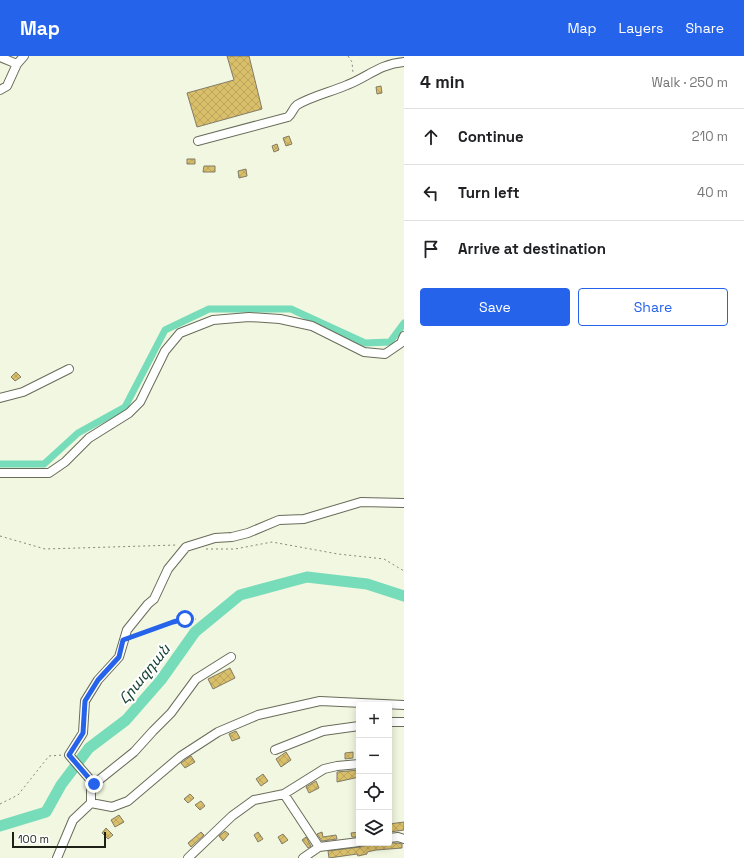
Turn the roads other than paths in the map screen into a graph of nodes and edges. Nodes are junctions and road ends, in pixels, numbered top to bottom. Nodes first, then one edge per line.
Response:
1 (24, 56) edge
2 (0, 57) edge
3 (404, 62) edge
4 (17, 64) junction
5 (0, 90) edge
6 (198, 141) dead end
7 (404, 336) edge
8 (69, 370) dead end
9 (0, 398) edge
10 (0, 472) edge
11 (404, 503) edge
12 (231, 657) dead end
13 (404, 706) edge
14 (392, 722) edge
15 (404, 722) edge
16 (356, 726) edge
17 (275, 750) dead end
18 (356, 764) edge
19 (94, 784) junction
20 (284, 794) junction
21 (91, 804) junction
22 (392, 838) edge
23 (404, 839) edge
24 (356, 842) edge
25 (319, 847) junction
26 (58, 858) edge
27 (188, 858) edge
28 (303, 858) edge

1 - 4 street
2 - 4 street
3 - 6 street
4 - 5 street
7 - 10 street
8 - 9 street
11 - 19 street
12 - 19 street
13 - 21 street
14 - 15 street
16 - 17 street
18 - 20 street
19 - 21 street
20 - 25 street
20 - 27 street
21 - 26 street
22 - 23 street
24 - 25 street
25 - 28 street

